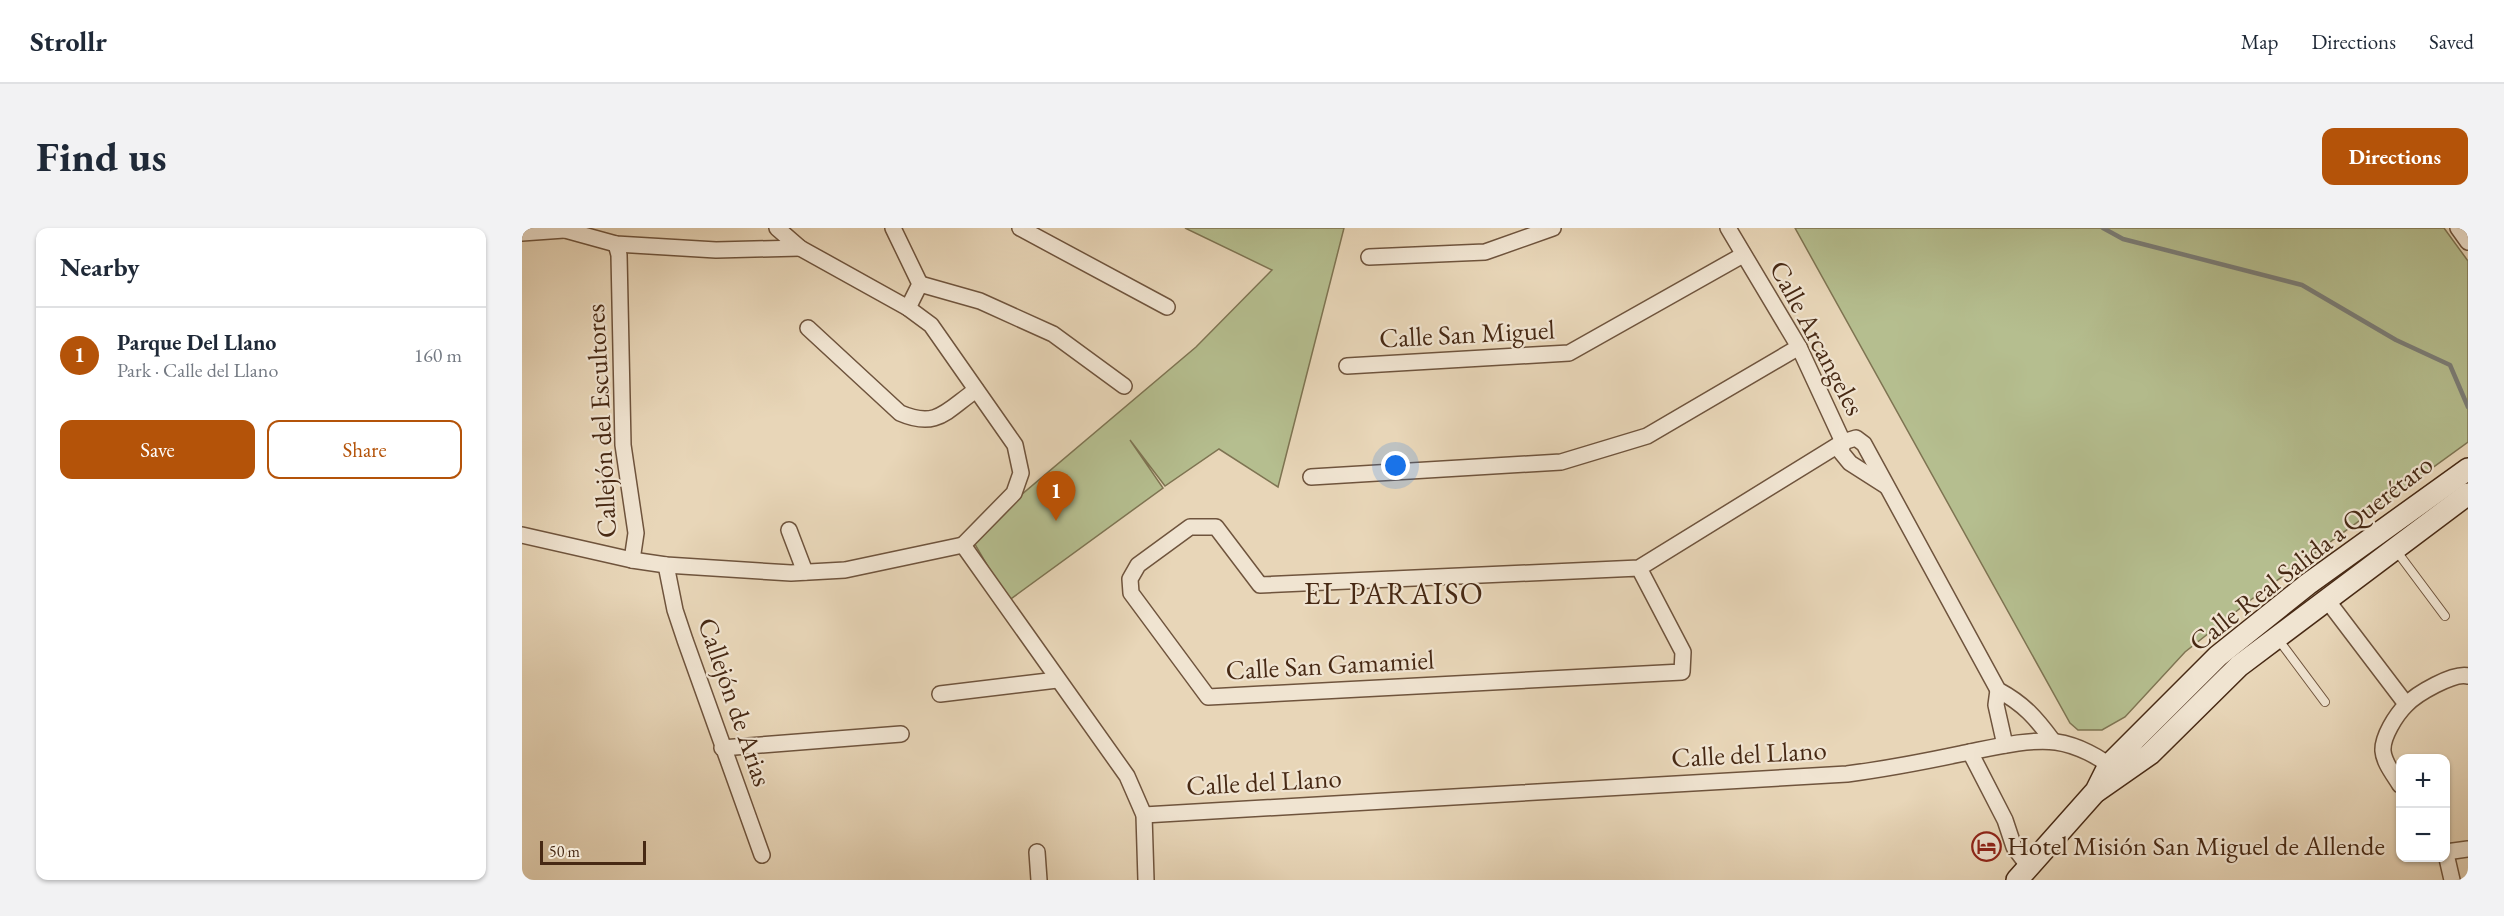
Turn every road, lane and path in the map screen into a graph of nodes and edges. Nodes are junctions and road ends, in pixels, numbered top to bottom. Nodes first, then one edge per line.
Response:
1 (777, 228) edge
2 (893, 228) edge
3 (1020, 228) edge
4 (1553, 228) edge
5 (1728, 228) edge
6 (2458, 228) edge
7 (561, 229) edge
8 (522, 233) edge
9 (2468, 242) edge
10 (616, 243) junction
11 (800, 248) junction
12 (1743, 255) junction
13 (1369, 257) dead end
14 (920, 284) junction
15 (1167, 307) dead end
16 (908, 308) junction
17 (808, 328) dead end
18 (1799, 347) junction
19 (1347, 366) dead end
20 (1124, 386) dead end
21 (976, 390) junction
22 (1843, 442) junction
23 (2468, 469) edge
24 (1311, 477) dead end
25 (1888, 487) junction
26 (2468, 494) edge
27 (789, 530) dead end
28 (2383, 530) junction
29 (522, 535) edge
30 (963, 545) junction
31 (2395, 549) junction
32 (632, 560) junction
33 (666, 565) junction
34 (1639, 568) junction
35 (806, 572) junction
36 (2327, 600) junction
37 (2445, 616) dead end
38 (2277, 638) junction
39 (2466, 673) edge
40 (1058, 680) junction
41 (1998, 690) junction
42 (940, 694) dead end
43 (2325, 702) dead end
44 (2406, 704) junction
45 (901, 734) dead end
46 (2053, 741) junction
47 (2005, 745) junction
48 (722, 748) junction
49 (1970, 752) junction
50 (2115, 770) junction
51 (2396, 779) edge
52 (1144, 815) junction
53 (2468, 849) edge
54 (1037, 852) dead end
55 (2450, 852) edge
56 (762, 855) dead end
57 (2447, 862) edge
58 (2023, 873) edge
59 (1039, 880) edge
60 (1146, 880) edge
61 (2452, 880) edge

1 - 11 street
2 - 14 street
3 - 15 street
4 - 13 street
5 - 12 street, Calle Arcangeles
6 - 9 street
7 - 8 street
7 - 10 street
10 - 11 street
10 - 32 street, Callejón del Escultores
11 - 16 street
12 - 18 street, Calle Arcangeles
12 - 19 street, Calle San Miguel
14 - 16 street
14 - 20 street
16 - 21 street
17 - 21 street
18 - 22 street, Calle Arcangeles
18 - 24 street
21 - 30 street
22 - 25 street, Calle Arcangeles
22 - 25 street, Calle Arcangeles
22 - 34 street, Calle San Gamamiel
23 - 28 street, Calle Real Salida a Querétaro
25 - 41 street, Calle Arcangeles
26 - 31 street, Calle Real Salida a Querétaro
27 - 35 street
28 - 31 lane
28 - 50 street, Calle Real Salida a Querétaro
29 - 32 street
30 - 35 street
30 - 40 street
31 - 36 street, Calle Real Salida a Querétaro
31 - 37 lane
32 - 33 street
33 - 35 street
33 - 48 street, Callejón de Arias
34 - 34 street, Calle San Gamamiel
36 - 38 street, Calle Real Salida a Querétaro
36 - 44 street
38 - 43 lane
38 - 50 street, Calle Real Salida a Querétaro
39 - 44 street
40 - 42 street
40 - 52 street
41 - 46 street, Calle Arcangeles
41 - 47 street, Calle Arcangeles
44 - 51 street
45 - 48 street
46 - 47 street, Calle del Llano
46 - 50 street, Calle del Llano
47 - 49 street, Calle del Llano
48 - 56 street, Callejón de Arias
49 - 52 street, Calle del Llano
49 - 58 street
50 - 58 street, Calle Real Salida a Querétaro
52 - 60 street
53 - 55 street
54 - 59 street
57 - 61 street

